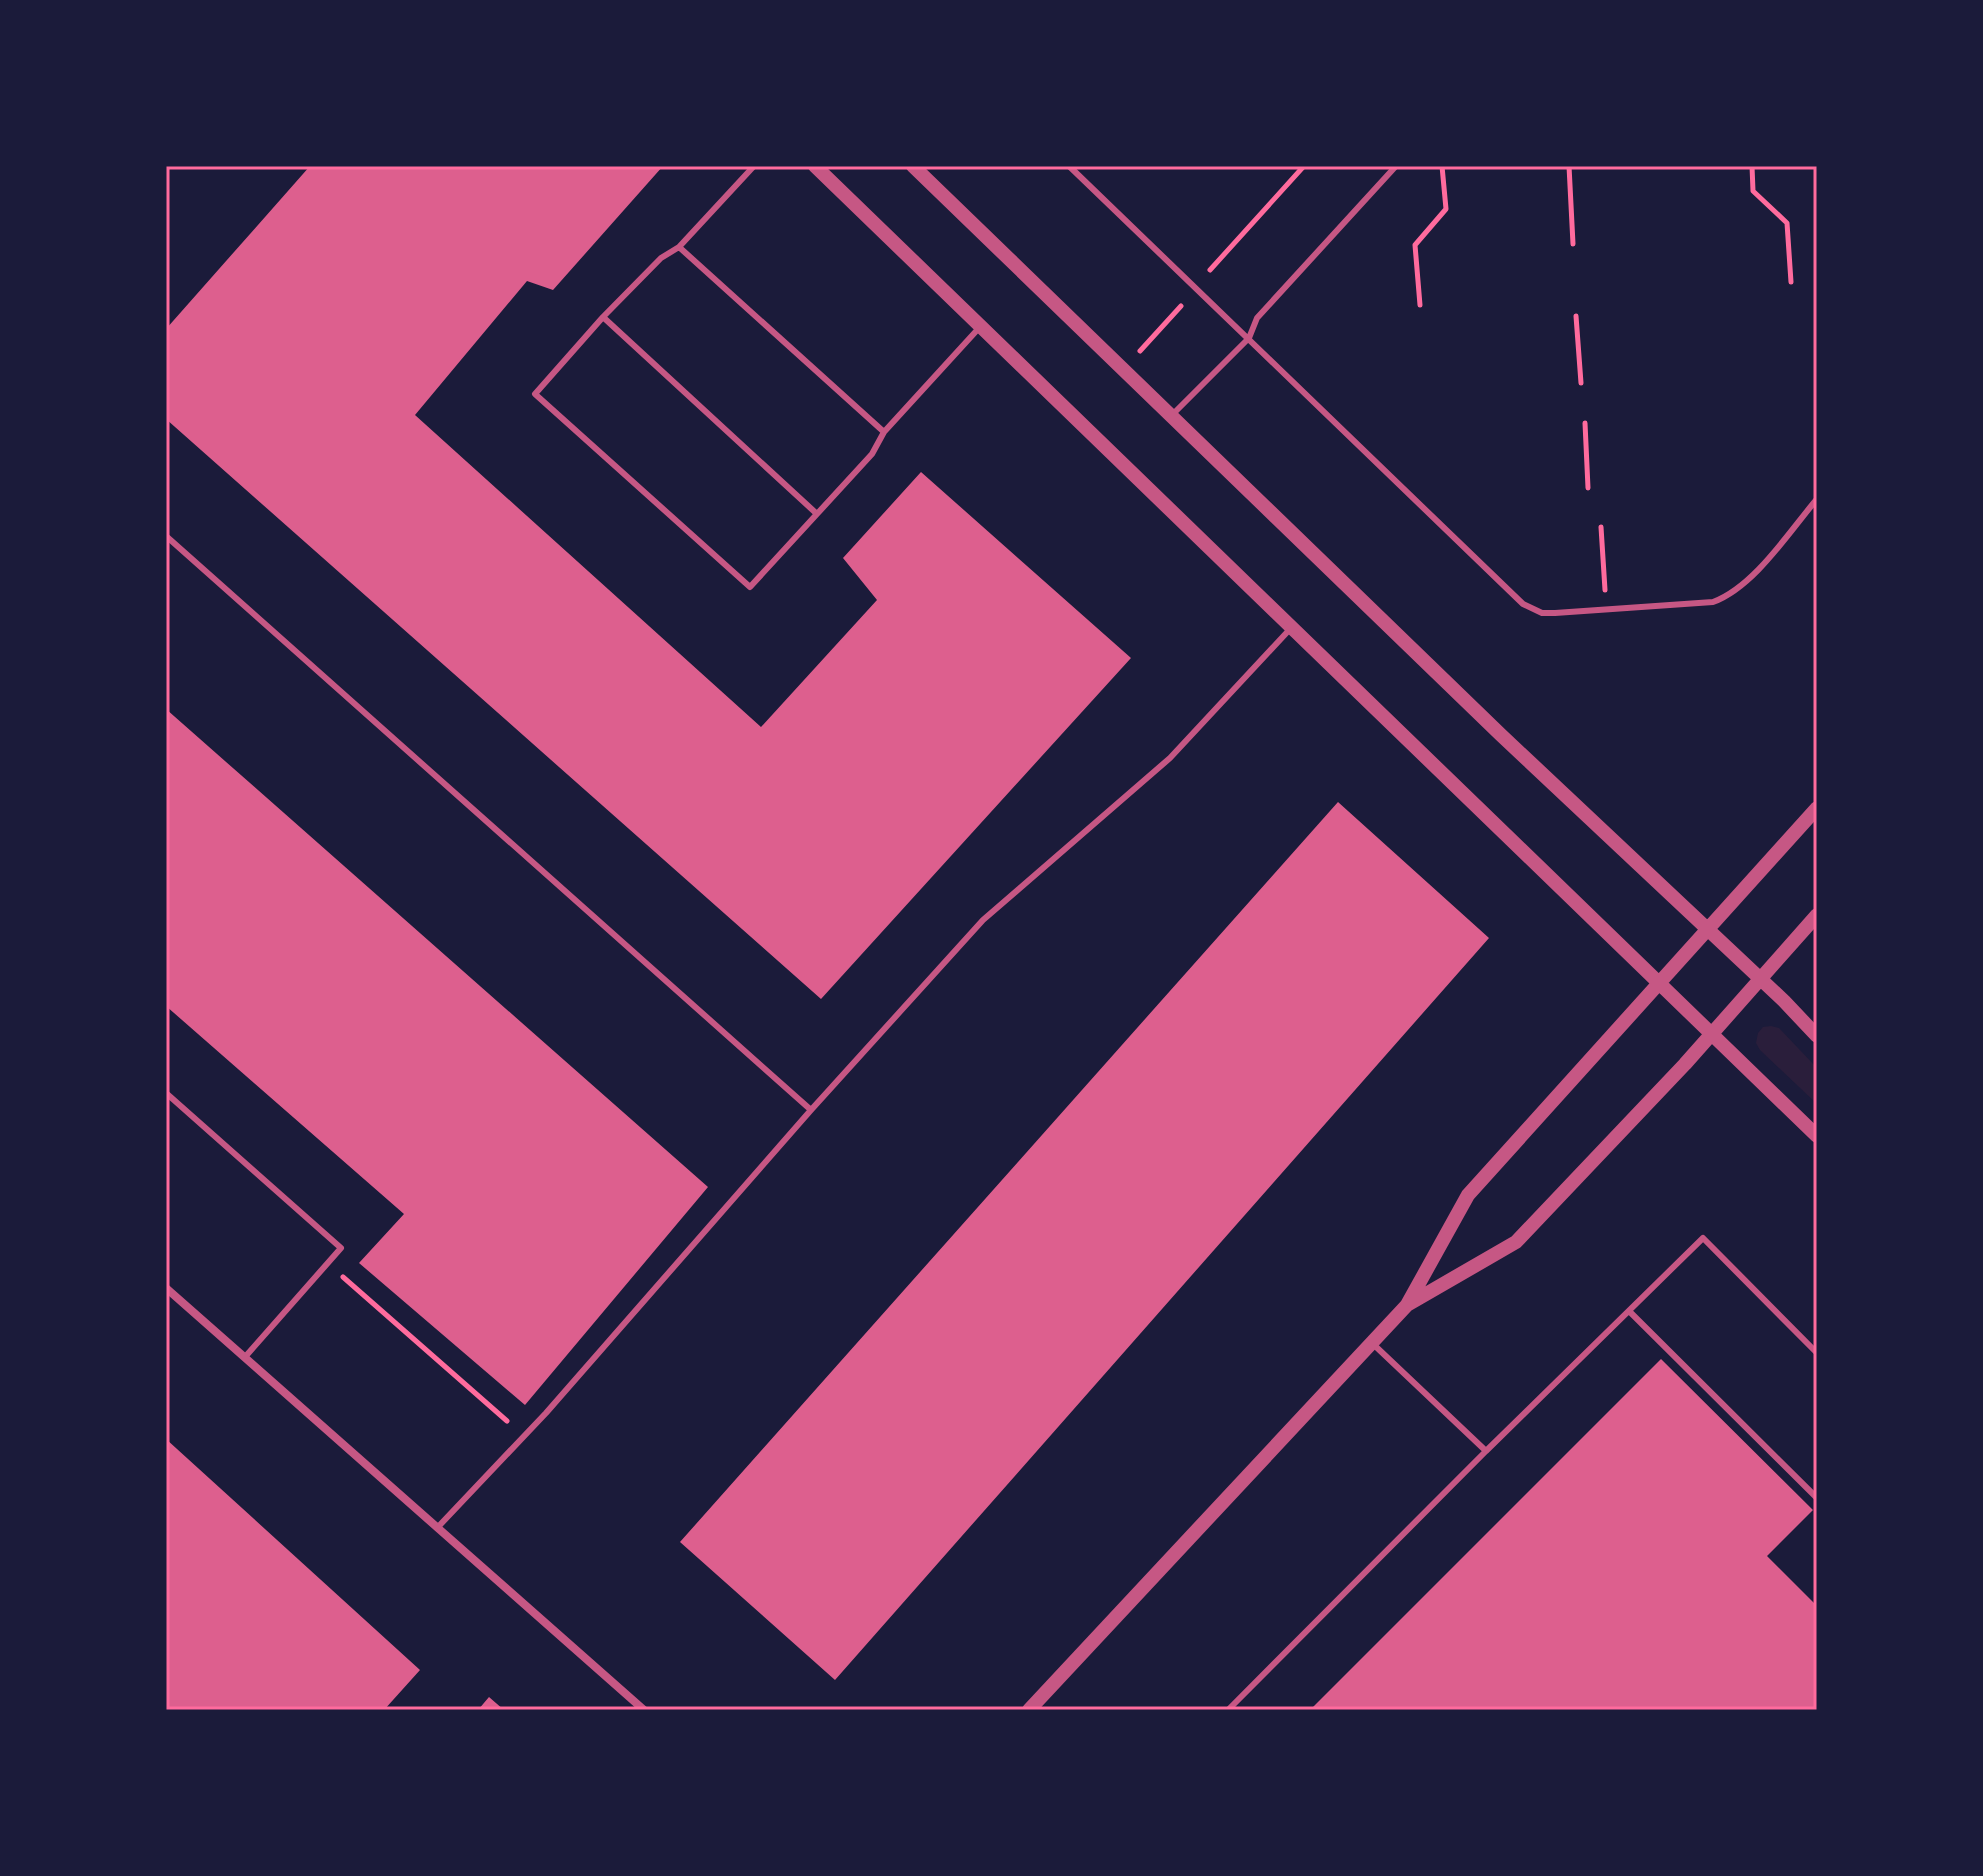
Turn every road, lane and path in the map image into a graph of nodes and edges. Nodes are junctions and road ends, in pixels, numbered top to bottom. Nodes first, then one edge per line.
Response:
1 (754, 166) edge
2 (815, 166) edge
3 (913, 166) edge
4 (1069, 166) edge
5 (1304, 166) edge
6 (1396, 166) edge
7 (1442, 166) edge
8 (1569, 166) edge
9 (1752, 166) edge
10 (1573, 244) dead end
11 (679, 247) junction
12 (1210, 270) dead end
13 (1791, 282) dead end
14 (1182, 305) dead end
15 (1420, 305) dead end
16 (1576, 316) dead end
17 (603, 317) junction
18 (980, 327) junction
19 (1249, 338) junction
20 (1140, 351) dead end
21 (1581, 383) dead end
22 (1170, 417) junction
23 (1585, 423) dead end
24 (884, 432) junction
25 (1588, 488) dead end
26 (1817, 499) edge
27 (817, 514) junction
28 (1601, 527) dead end
29 (166, 536) edge
30 (1606, 609) junction
31 (1291, 628) junction
32 (1817, 808) edge
33 (1817, 915) edge
34 (1706, 929) junction
35 (1760, 979) junction
36 (1659, 983) junction
37 (1711, 1034) junction
38 (1817, 1036) edge
39 (166, 1093) edge
40 (811, 1110) junction
41 (1817, 1136) edge
42 (347, 1280) dead end
43 (166, 1288) edge
44 (1407, 1305) junction
45 (1629, 1311) junction
46 (1372, 1343) junction
47 (1817, 1353) edge
48 (245, 1357) junction
49 (506, 1420) dead end
50 (1486, 1451) junction
51 (1817, 1498) edge
52 (437, 1528) junction
53 (644, 1710) edge
54 (1029, 1710) edge
55 (1228, 1710) edge

1 - 11 lane
2 - 18 street
3 - 22 street
4 - 19 lane
5 - 12 path
6 - 19 lane
7 - 15 path
8 - 10 path
9 - 13 path
11 - 17 lane
11 - 24 lane
14 - 20 path
16 - 21 path
17 - 27 lane
17 - 27 lane
18 - 24 lane
18 - 31 street
19 - 22 lane
19 - 30 lane
22 - 34 street
23 - 25 path
24 - 27 lane
26 - 30 lane
28 - 30 path
29 - 40 lane
31 - 36 street
31 - 40 lane
32 - 34 street
33 - 35 street
34 - 35 street
34 - 36 street
35 - 37 street
35 - 38 street
36 - 37 street
36 - 44 street
37 - 41 street
37 - 44 street
39 - 48 lane
40 - 52 lane
42 - 49 path
43 - 48 street
44 - 46 street
45 - 47 lane
45 - 50 lane
45 - 51 lane
46 - 50 lane
46 - 54 street
48 - 52 street
50 - 55 lane
52 - 53 street

